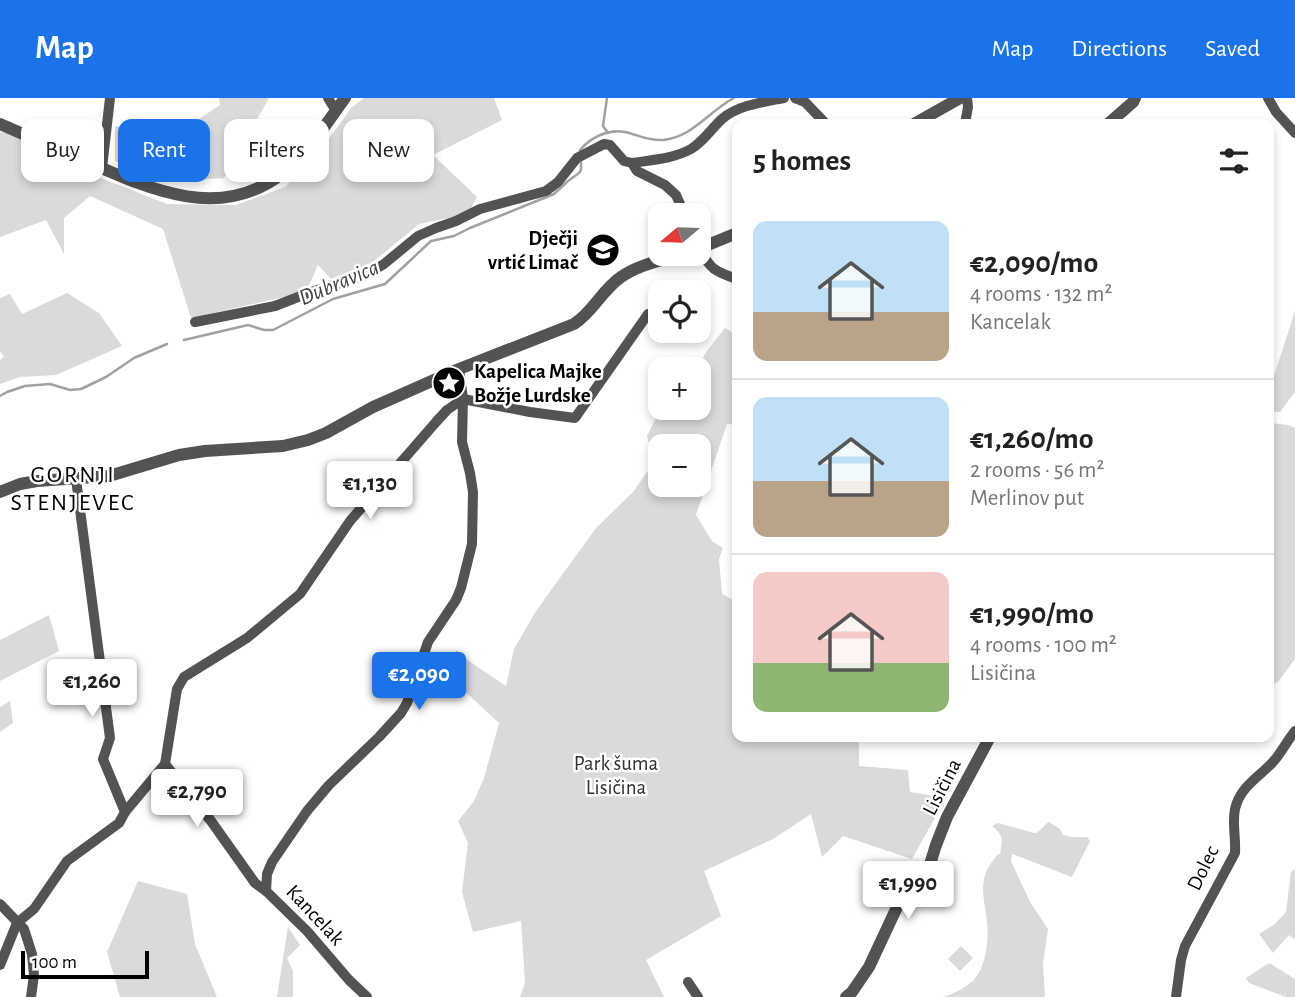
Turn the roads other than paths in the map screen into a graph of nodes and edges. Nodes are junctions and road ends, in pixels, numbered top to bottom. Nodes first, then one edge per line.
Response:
1 (110, 98) edge
2 (328, 98) edge
3 (345, 98) edge
4 (784, 98) edge
5 (795, 98) edge
6 (960, 98) edge
7 (967, 98) edge
8 (1135, 98) edge
9 (1268, 98) edge
10 (335, 111) junction
11 (821, 119) edge
12 (923, 119) edge
13 (966, 119) edge
14 (1113, 119) edge
15 (0, 124) edge
16 (21, 133) edge
17 (1295, 133) edge
18 (104, 150) edge
19 (632, 163) junction
20 (104, 169) edge
21 (680, 203) edge
22 (732, 235) edge
23 (711, 243) edge
24 (648, 265) edge
25 (710, 266) edge
26 (732, 277) edge
27 (648, 314) dead end
28 (195, 322) dead end
29 (459, 369) junction
30 (463, 399) junction
31 (76, 479) junction
32 (0, 492) edge
33 (1295, 731) edge
34 (987, 742) edge
35 (165, 764) junction
36 (125, 812) junction
37 (266, 891) junction
38 (0, 904) edge
39 (17, 923) junction
40 (0, 965) edge
41 (688, 982) dead end
42 (31, 997) edge
43 (367, 997) edge
44 (698, 997) edge
45 (846, 997) edge
46 (1176, 997) edge

1 - 18 street
2 - 10 street
3 - 10 street
4 - 19 street
5 - 11 street
6 - 12 street
7 - 13 street
8 - 14 street
9 - 17 street
10 - 20 street
15 - 16 street
19 - 21 street
19 - 28 street
22 - 23 street
24 - 29 street
25 - 26 street
27 - 30 street
29 - 30 street, Kancelak
29 - 31 street
30 - 35 street
30 - 37 street, Kancelak
31 - 32 street
31 - 36 street
33 - 46 street, Dolec
34 - 45 street, Lisičina
35 - 36 street
35 - 37 street
36 - 39 street
37 - 43 street, Kancelak
38 - 39 street
39 - 40 street
39 - 42 street
41 - 44 street

